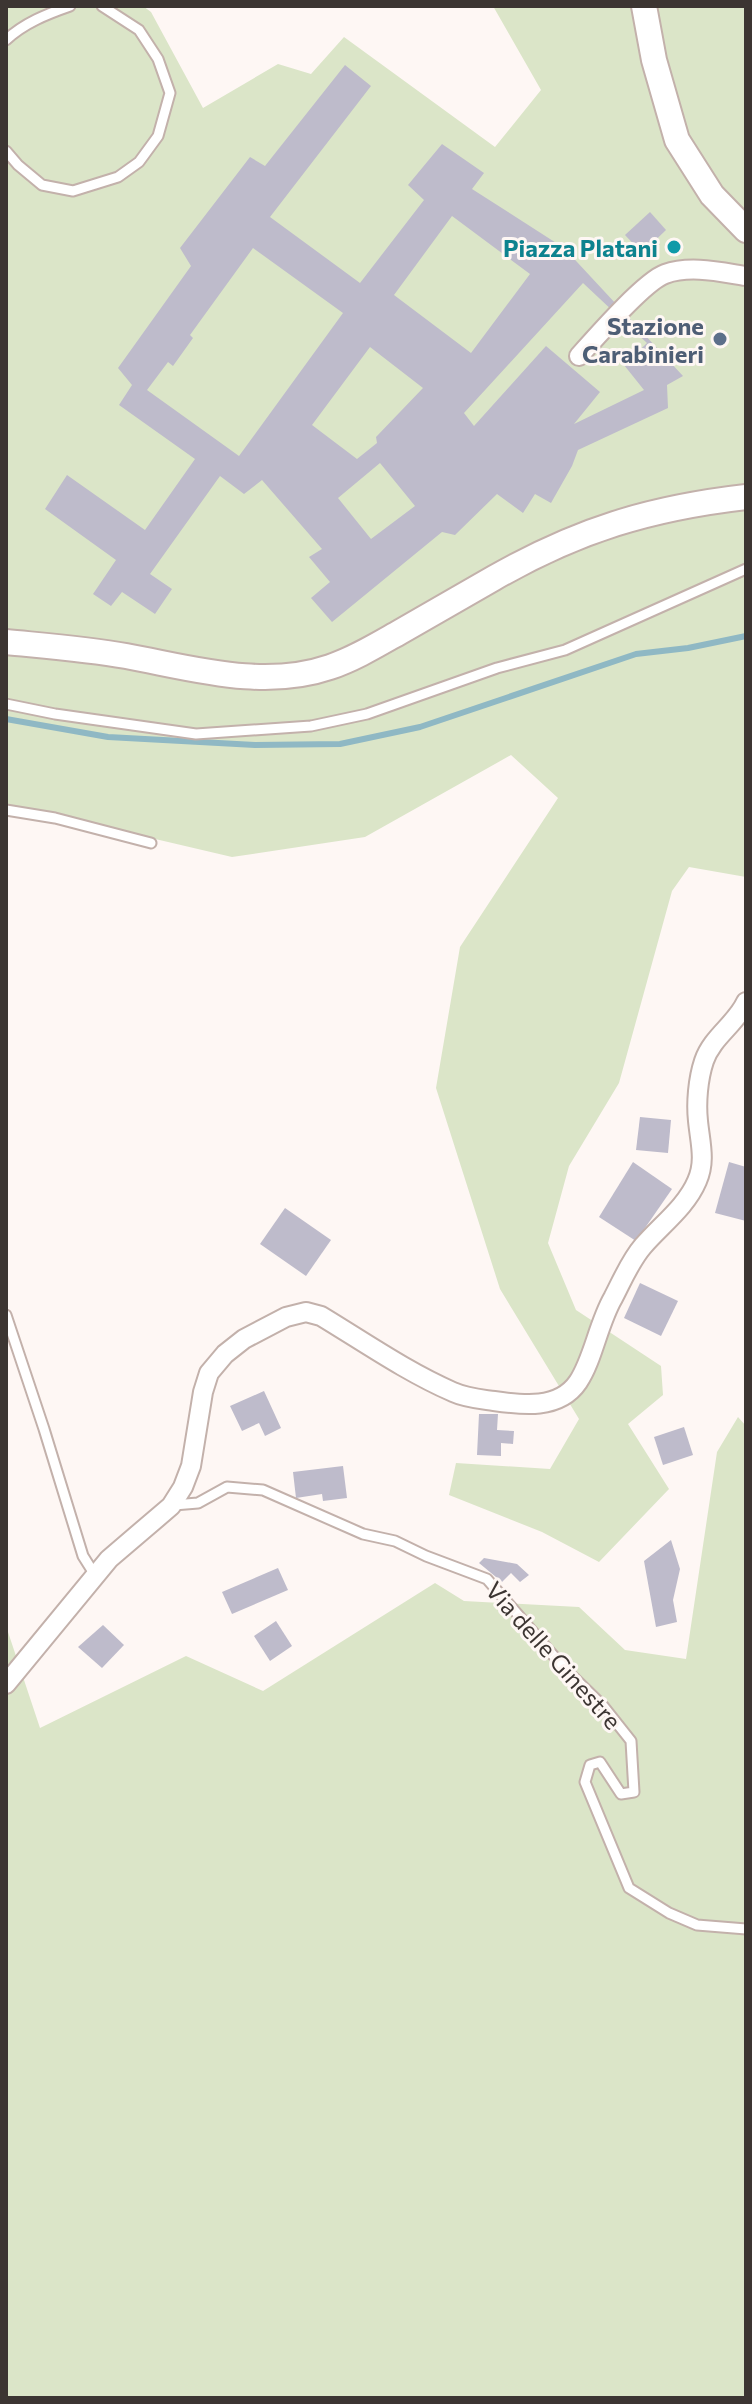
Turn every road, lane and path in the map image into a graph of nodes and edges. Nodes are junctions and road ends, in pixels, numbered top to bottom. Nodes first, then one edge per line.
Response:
1 (70, 6) edge
2 (102, 6) edge
3 (644, 6) edge
4 (6, 40) edge
5 (6, 151) edge
6 (746, 230) edge
7 (746, 276) edge
8 (579, 356) dead end
9 (746, 497) edge
10 (746, 569) edge
11 (6, 642) edge
12 (6, 704) edge
13 (6, 810) edge
14 (151, 843) dead end
15 (746, 1002) edge
16 (6, 1315) edge
17 (171, 1506) junction
18 (95, 1575) junction
19 (6, 1684) edge
20 (746, 1929) edge

1 - 4 lane
2 - 5 lane
3 - 6 street
7 - 8 street
9 - 11 street
10 - 12 lane
13 - 14 lane
15 - 17 street
16 - 18 lane
17 - 18 street
17 - 20 lane, Via delle Ginestre
18 - 19 street

